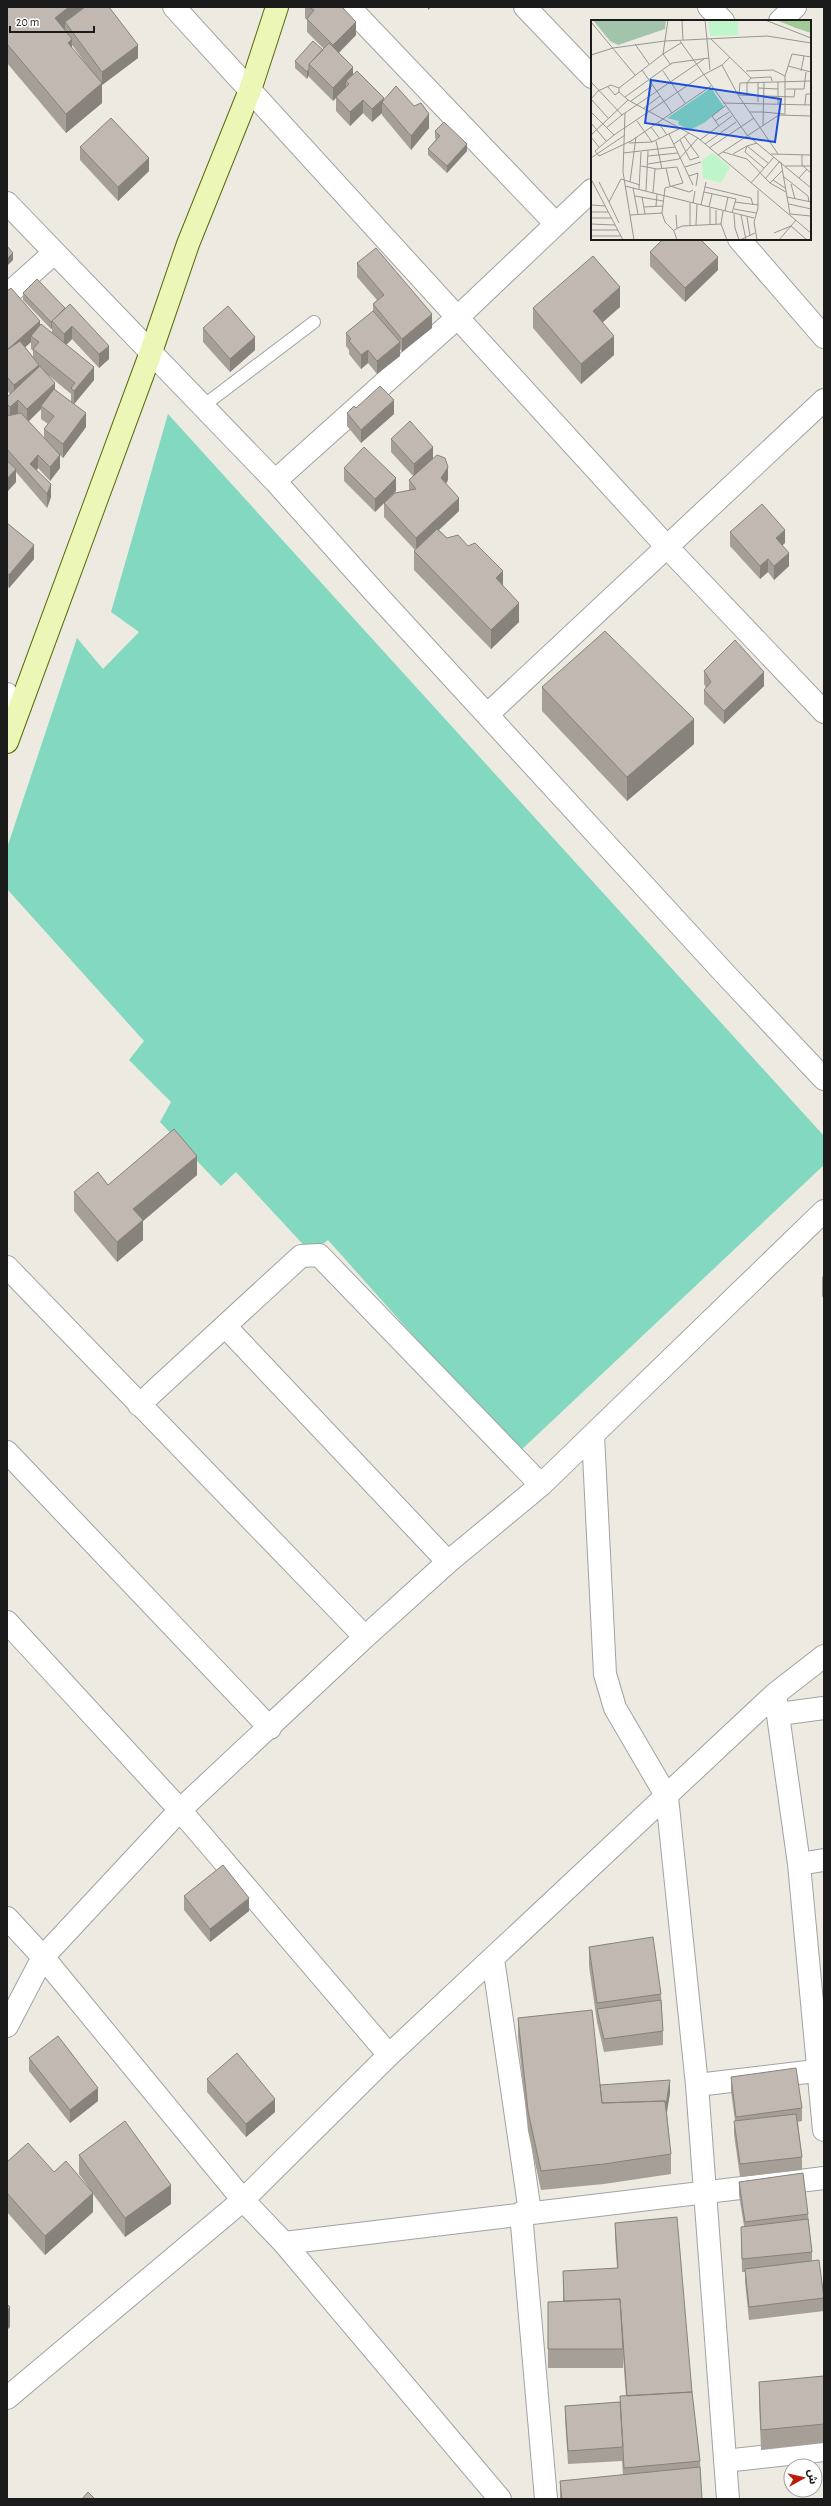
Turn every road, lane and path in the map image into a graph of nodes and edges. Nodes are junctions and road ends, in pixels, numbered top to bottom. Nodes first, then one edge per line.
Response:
1 (174, 7) edge
2 (277, 7) edge
3 (349, 7) edge
4 (525, 7) edge
5 (710, 7) edge
6 (795, 7) edge
7 (722, 20) edge
8 (781, 20) edge
9 (591, 76) edge
10 (250, 90) junction
11 (591, 191) edge
12 (7, 203) edge
13 (555, 223) junction
14 (740, 240) edge
15 (54, 253) junction
16 (7, 295) edge
17 (458, 317) junction
18 (314, 322) dead end
19 (824, 337) edge
20 (151, 352) junction
21 (824, 400) edge
22 (203, 406) junction
23 (275, 481) junction
24 (668, 548) junction
25 (13, 702) edge
26 (824, 712) edge
27 (488, 714) junction
28 (7, 742) edge
29 (824, 1079) edge
30 (824, 1211) edge
31 (7, 1267) edge
32 (225, 1326) junction
33 (139, 1405) junction
34 (592, 1435) junction
35 (7, 1452) edge
36 (541, 1485) junction
37 (448, 1562) junction
38 (7, 1622) edge
39 (365, 1637) junction
40 (824, 1656) edge
41 (777, 1704) junction
42 (824, 1708) edge
43 (270, 1728) junction
44 (666, 1798) junction
45 (180, 1810) junction
46 (824, 1860) edge
47 (799, 1864) junction
48 (7, 1918) edge
49 (43, 1957) junction
50 (492, 1959) junction
51 (7, 2026) edge
52 (389, 2056) junction
53 (821, 2070) edge
54 (697, 2085) junction
55 (824, 2130) edge
56 (824, 2178) edge
57 (704, 2194) junction
58 (243, 2200) junction
59 (525, 2213) junction
60 (284, 2243) junction
61 (7, 2398) edge
62 (824, 2450) edge
63 (725, 2461) junction
64 (500, 2499) edge
65 (546, 2499) edge
66 (728, 2499) edge

1 - 10 street
2 - 10 main road
3 - 13 street
4 - 9 street
5 - 7 street
6 - 8 street
10 - 17 street
10 - 20 main road
11 - 13 street
12 - 15 street
13 - 17 street
14 - 19 street
15 - 16 street
15 - 20 street
17 - 23 street
17 - 24 street
18 - 22 lane
20 - 22 street
20 - 25 main road
21 - 24 street
22 - 23 street
23 - 27 street
24 - 26 street
24 - 27 street
25 - 28 main road
27 - 29 street
30 - 34 street
31 - 33 street
32 - 33 street
32 - 36 street
32 - 37 street
33 - 39 street
34 - 36 street
34 - 44 street
35 - 43 street
36 - 37 street
37 - 39 street
38 - 45 street
39 - 43 street
40 - 41 street
41 - 42 street
41 - 44 street
41 - 47 street
43 - 45 street
44 - 50 street
44 - 54 street
45 - 49 street
45 - 52 street
46 - 47 street
47 - 53 street
48 - 49 street
49 - 51 street
49 - 58 street
50 - 52 street
50 - 59 street
52 - 58 street
53 - 54 street
53 - 55 street
54 - 57 street
56 - 57 street
57 - 59 street
57 - 63 street
58 - 60 street
58 - 61 street
59 - 60 street
59 - 65 street
60 - 64 street
62 - 63 street
63 - 66 street

